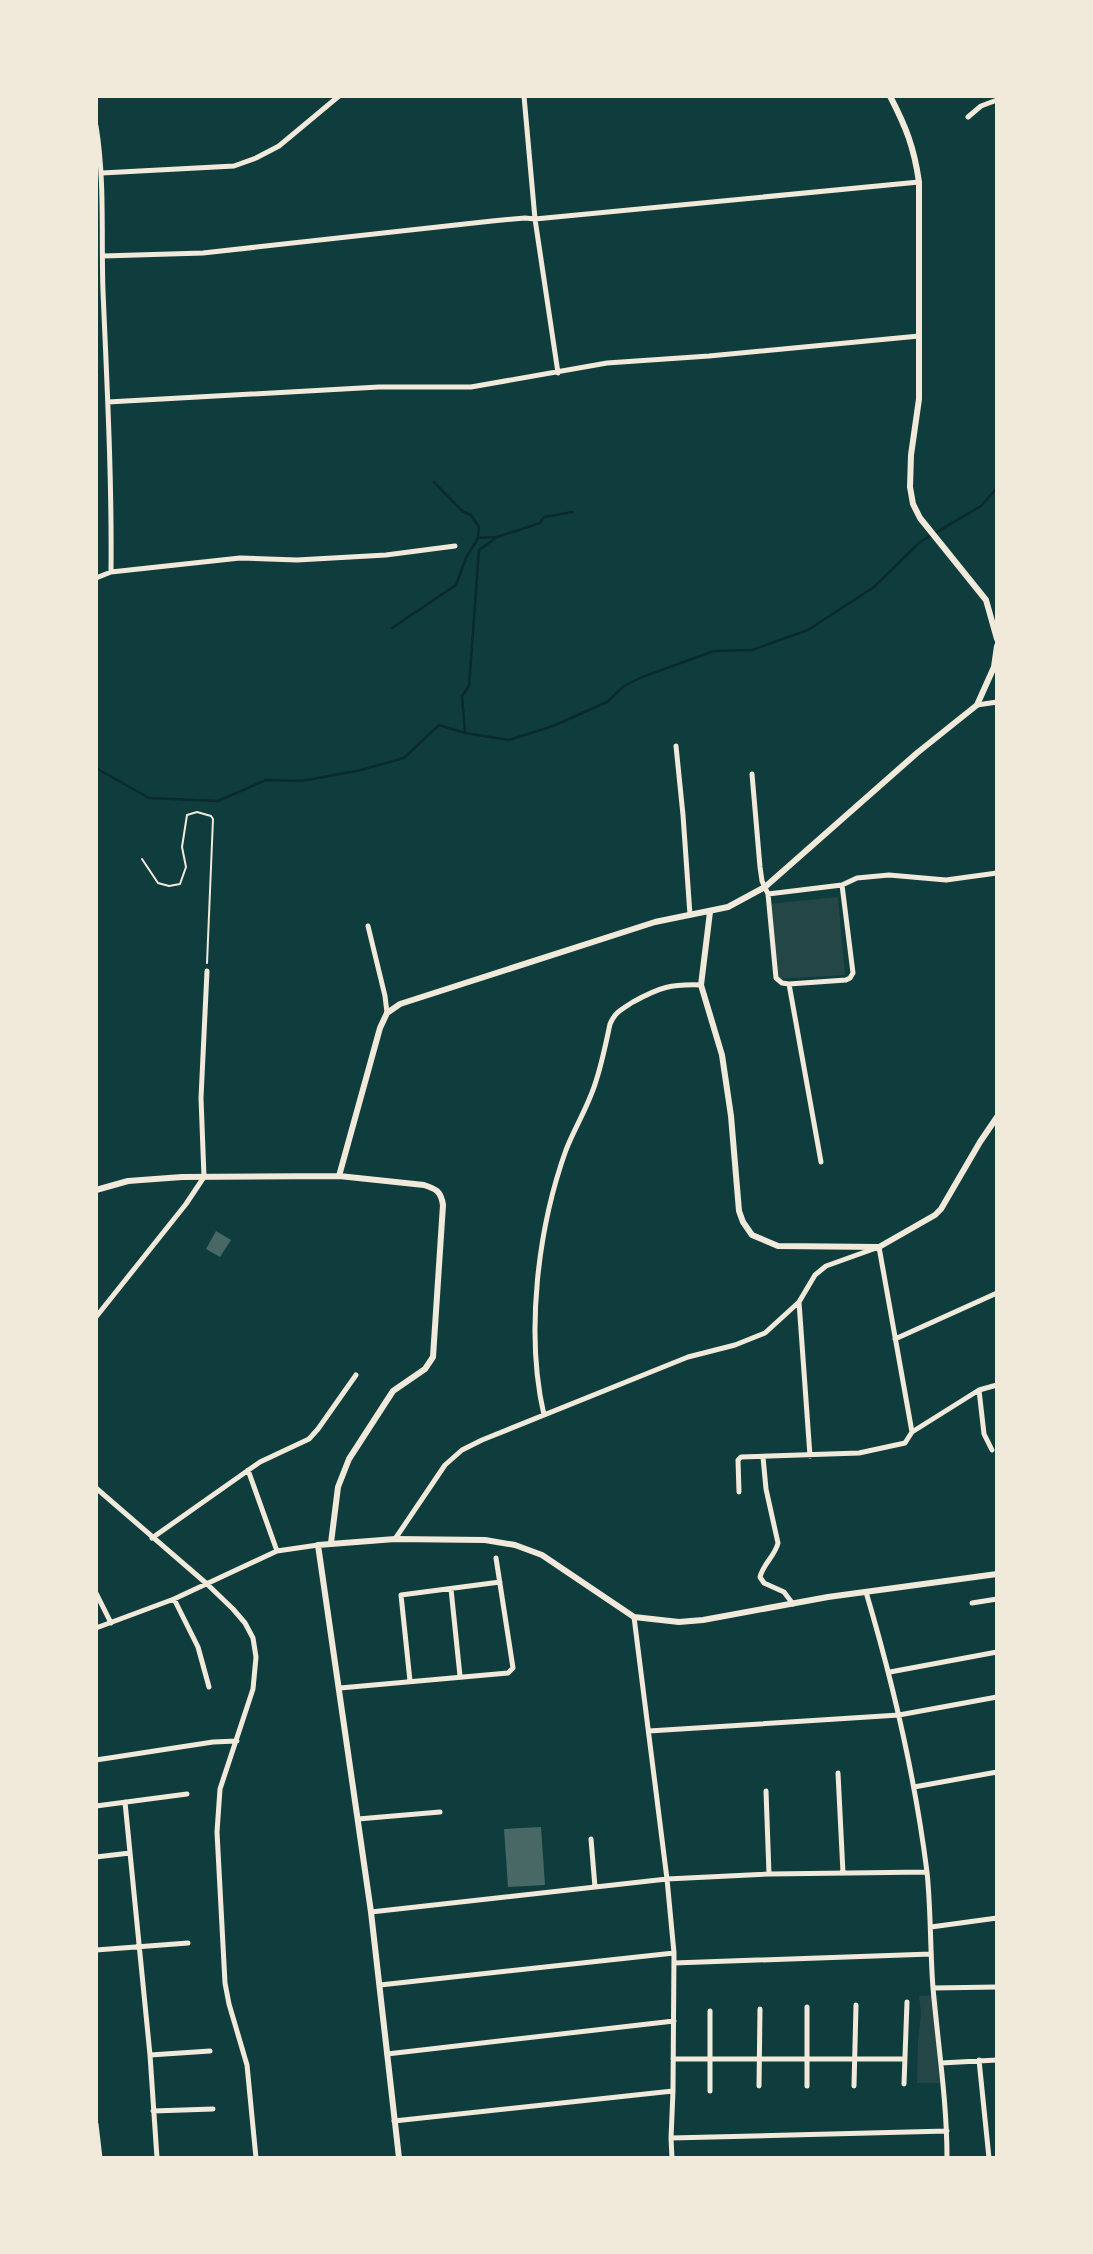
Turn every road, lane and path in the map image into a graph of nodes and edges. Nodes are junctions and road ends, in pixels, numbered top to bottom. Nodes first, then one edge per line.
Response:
1 (340, 96) edge
2 (524, 96) edge
3 (890, 96) edge
4 (981, 96) edge
5 (997, 100) edge
6 (981, 106) junction
7 (968, 117) dead end
8 (96, 127) edge
9 (102, 173) junction
10 (919, 182) junction
11 (535, 219) junction
12 (103, 256) junction
13 (100, 287) edge
14 (919, 337) junction
15 (558, 373) junction
16 (108, 402) junction
17 (455, 546) dead end
18 (111, 572) junction
19 (96, 578) edge
20 (997, 639) edge
21 (997, 646) edge
22 (997, 702) edge
23 (977, 705) junction
24 (676, 746) dead end
25 (752, 774) dead end
26 (142, 859) dead end
27 (997, 873) edge
28 (842, 885) junction
29 (767, 890) junction
30 (710, 912) junction
31 (690, 915) junction
32 (368, 926) dead end
33 (207, 971) joint
34 (789, 984) junction
35 (701, 985) junction
36 (387, 1013) junction
37 (997, 1117) edge
38 (821, 1162) dead end
39 (339, 1176) junction
40 (204, 1177) junction
41 (96, 1190) edge
42 (879, 1247) junction
43 (997, 1293) edge
44 (799, 1301) junction
45 (96, 1317) edge
46 (895, 1339) junction
47 (356, 1375) dead end
48 (997, 1385) edge
49 (979, 1390) junction
50 (544, 1415) junction
51 (912, 1432) junction
52 (992, 1450) dead end
53 (810, 1456) junction
54 (763, 1457) junction
55 (248, 1470) junction
56 (96, 1488) edge
57 (739, 1492) dead end
58 (152, 1538) junction
59 (396, 1539) junction
60 (331, 1543) junction
61 (318, 1545) junction
62 (277, 1551) junction
63 (496, 1558) dead end
64 (997, 1574) edge
65 (500, 1582) junction
66 (207, 1584) junction
67 (451, 1589) junction
68 (866, 1591) junction
69 (96, 1594) edge
70 (174, 1599) junction
71 (997, 1599) edge
72 (972, 1603) dead end
73 (793, 1604) junction
74 (634, 1617) junction
75 (111, 1623) junction
76 (96, 1628) edge
77 (997, 1652) edge
78 (890, 1672) junction
79 (460, 1676) junction
80 (410, 1681) junction
81 (209, 1686) dead end
82 (340, 1688) junction
83 (997, 1697) edge
84 (899, 1715) junction
85 (649, 1731) junction
86 (237, 1741) junction
87 (96, 1760) edge
88 (997, 1772) edge
89 (838, 1773) dead end
90 (914, 1787) junction
91 (766, 1791) dead end
92 (187, 1794) dead end
93 (125, 1802) junction
94 (96, 1806) edge
95 (440, 1812) dead end
96 (358, 1819) junction
97 (592, 1839) dead end
98 (130, 1853) junction
99 (96, 1857) edge
100 (927, 1872) junction
101 (844, 1873) junction
102 (769, 1874) junction
103 (667, 1879) junction
104 (595, 1887) junction
105 (371, 1912) junction
106 (997, 1918) edge
107 (931, 1927) junction
108 (188, 1943) dead end
109 (141, 1947) junction
110 (96, 1950) edge
111 (674, 1953) junction
112 (932, 1954) junction
113 (674, 1963) junction
114 (380, 1985) junction
115 (933, 1987) junction
116 (997, 1987) edge
117 (907, 2002) dead end
118 (856, 2004) dead end
119 (807, 2007) dead end
120 (760, 2009) dead end
121 (710, 2011) dead end
122 (674, 2021) junction
123 (211, 2051) dead end
124 (387, 2054) junction
125 (150, 2055) junction
126 (673, 2059) junction
127 (855, 2059) junction
128 (905, 2059) junction
129 (711, 2060) junction
130 (759, 2060) junction
131 (807, 2060) junction
132 (979, 2060) junction
133 (997, 2060) edge
134 (941, 2063) junction
135 (904, 2084) dead end
136 (807, 2085) dead end
137 (759, 2086) dead end
138 (854, 2086) dead end
139 (673, 2091) junction
140 (710, 2091) dead end
141 (214, 2109) dead end
142 (153, 2111) junction
143 (394, 2121) junction
144 (96, 2124) edge
145 (947, 2131) junction
146 (671, 2138) junction
147 (100, 2158) edge
148 (157, 2158) edge
149 (257, 2158) edge
150 (400, 2158) edge
151 (673, 2158) edge
152 (947, 2158) edge
153 (989, 2158) edge

1 - 9 street
2 - 11 street
3 - 10 street
4 - 6 street
5 - 6 street
6 - 7 street
8 - 9 street
9 - 12 street
10 - 11 street
10 - 14 street
11 - 12 street
11 - 15 street
12 - 13 street
13 - 16 street
14 - 15 street
14 - 20 street
15 - 16 street
16 - 18 street
17 - 18 street
18 - 19 street
21 - 23 street
22 - 23 street
23 - 29 street
24 - 31 street
25 - 29 street
26 - 33 path
27 - 28 street
28 - 29 street
28 - 34 street
29 - 30 street
29 - 34 street
30 - 31 street
30 - 35 street
31 - 36 street
32 - 36 street
33 - 40 street
34 - 38 street
35 - 42 street
35 - 50 street
36 - 39 street
37 - 42 street
39 - 40 street
39 - 60 street
40 - 41 street
40 - 45 street
42 - 44 street
42 - 46 street
43 - 46 street
44 - 50 street
44 - 53 street
46 - 51 street
47 - 55 street
48 - 49 street
49 - 51 street
49 - 52 street
50 - 59 street
51 - 53 street
53 - 54 street
54 - 57 street
54 - 73 street
55 - 58 street
55 - 62 street
56 - 58 street
58 - 66 street
59 - 60 street
59 - 74 street
60 - 61 street
61 - 62 street
61 - 82 street
62 - 66 street
63 - 65 street
64 - 68 street
65 - 67 street
65 - 79 street
66 - 70 street
66 - 86 street
67 - 79 street
67 - 80 street
68 - 73 street
68 - 78 street
69 - 75 street
70 - 75 street
70 - 81 street
71 - 72 street
73 - 74 street
74 - 85 street
75 - 76 street
77 - 78 street
78 - 84 street
79 - 80 street
80 - 82 street
82 - 96 street
83 - 84 street
84 - 85 street
84 - 90 street
85 - 103 street
86 - 87 street
86 - 149 street
88 - 90 street
89 - 101 street
90 - 100 street
91 - 102 street
92 - 93 street
93 - 94 street
93 - 98 street
95 - 96 street
96 - 105 street
97 - 104 street
98 - 99 street
98 - 109 street
100 - 101 street
100 - 107 street
101 - 102 street
102 - 103 street
103 - 104 street
103 - 111 street
104 - 105 street
105 - 114 street
106 - 107 street
107 - 112 street
108 - 109 street
109 - 110 street
109 - 125 street
111 - 113 street
111 - 114 street
112 - 113 street
112 - 115 street
113 - 122 street
114 - 124 street
115 - 116 street
115 - 134 street
117 - 128 street
118 - 127 street
119 - 131 street
120 - 130 street
121 - 129 street
122 - 124 street
122 - 126 street
123 - 125 street
124 - 143 street
125 - 142 street
126 - 129 street
126 - 139 street
127 - 128 street
127 - 131 street
127 - 138 street
128 - 135 street
129 - 130 street
129 - 140 street
130 - 131 street
130 - 137 street
131 - 136 street
132 - 133 street
132 - 134 street
132 - 153 street
134 - 145 street
139 - 143 street
139 - 146 street
141 - 142 street
142 - 148 street
143 - 150 street
144 - 147 street
145 - 146 street
145 - 152 street
146 - 151 street

